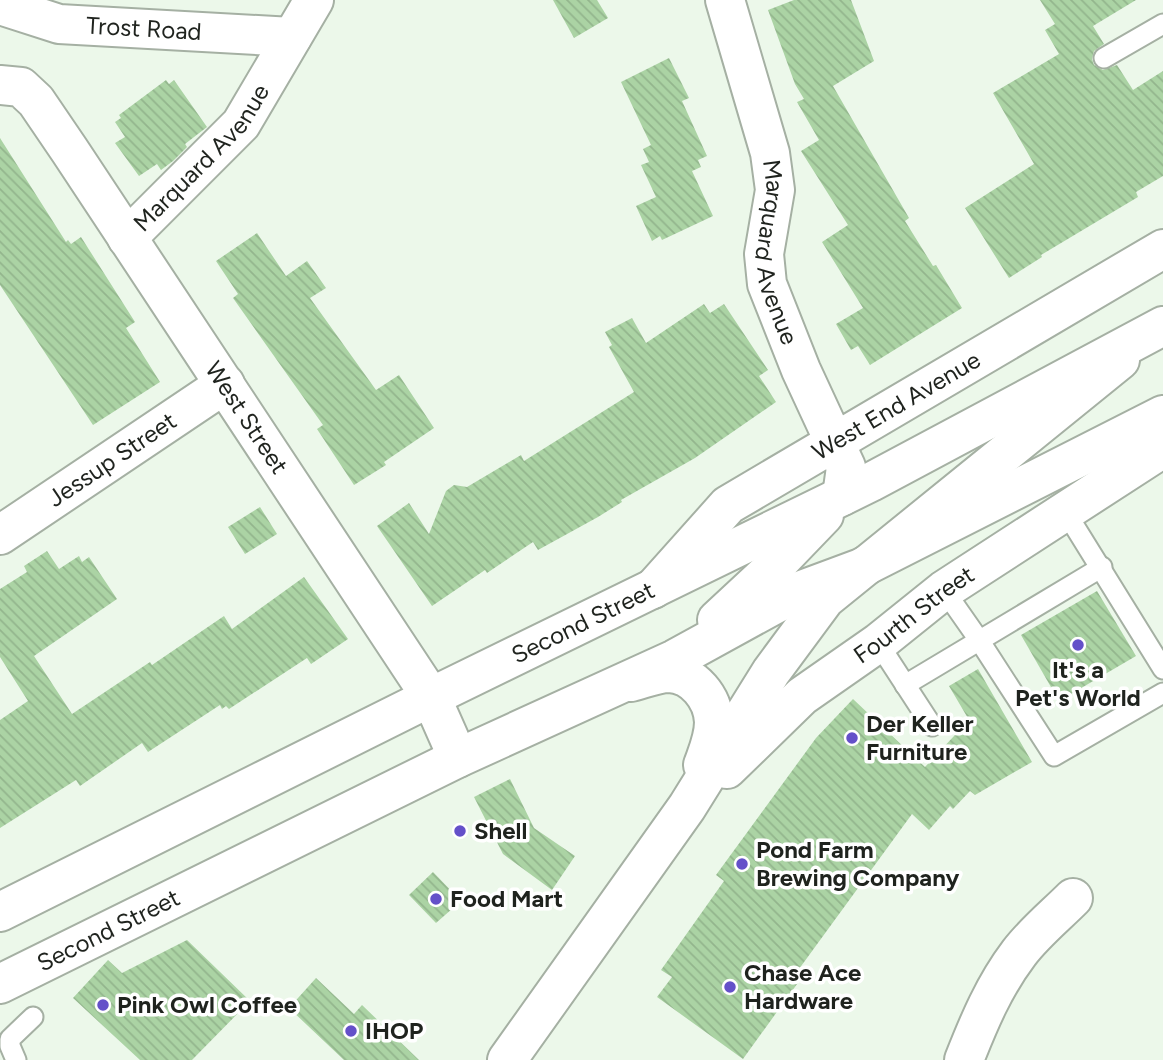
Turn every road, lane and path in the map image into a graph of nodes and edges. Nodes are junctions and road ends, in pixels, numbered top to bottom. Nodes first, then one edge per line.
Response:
1 (314, 0) edge
2 (725, 0) edge
3 (0, 5) edge
4 (1163, 23) edge
5 (292, 37) junction
6 (1104, 58) dead end
7 (10, 86) edge
8 (127, 238) junction
9 (1163, 249) edge
10 (1163, 326) edge
11 (225, 384) junction
12 (1163, 415) edge
13 (836, 442) junction
14 (1163, 448) edge
15 (842, 496) junction
16 (1066, 511) junction
17 (0, 535) edge
18 (1102, 567) junction
19 (861, 568) junction
20 (652, 590) junction
21 (944, 590) junction
22 (979, 640) junction
23 (878, 643) junction
24 (675, 659) junction
25 (1163, 670) edge
26 (905, 685) junction
27 (605, 689) junction
28 (1163, 693) edge
29 (431, 697) junction
30 (932, 726) dead end
31 (458, 758) junction
32 (687, 807) junction
33 (1073, 898) dead end
34 (0, 912) edge
35 (0, 984) edge
36 (33, 1017) dead end
37 (16, 1060) edge
38 (507, 1060) edge
39 (964, 1060) edge

1 - 5 main road, Marquard Avenue
2 - 13 main road, Marquard Avenue
3 - 5 main road, Trost Road
4 - 6 lane
5 - 8 main road, Marquard Avenue
7 - 8 main road, West Street
8 - 11 main road, West Street
9 - 13 main road, West End Avenue
10 - 15 main road, Second Street
10 - 19 main road, Fourth Street
11 - 17 main road, Jessup Street
11 - 29 main road, West Street
12 - 19 main road, Fourth Street
13 - 15 main road, Marquard Avenue
13 - 20 main road, West End Avenue
14 - 16 main road, Fourth Street
15 - 20 main road, Second Street
15 - 24 main road
16 - 18 lane
16 - 21 main road, Fourth Street
18 - 22 lane
18 - 25 lane
19 - 24 main road, Second Street
19 - 32 main road, Fourth Street
20 - 29 main road, Second Street
21 - 22 lane
21 - 23 main road, Fourth Street
22 - 26 lane
22 - 28 lane
23 - 26 lane
23 - 32 main road, Fourth Street
24 - 27 main road, Second Street
26 - 30 lane
27 - 31 main road, Second Street
27 - 32 main road
29 - 31 main road, West Street
29 - 34 main road, Second Street
31 - 35 main road, Second Street
32 - 38 main road, Fourth Street
33 - 39 main road
36 - 37 lane

